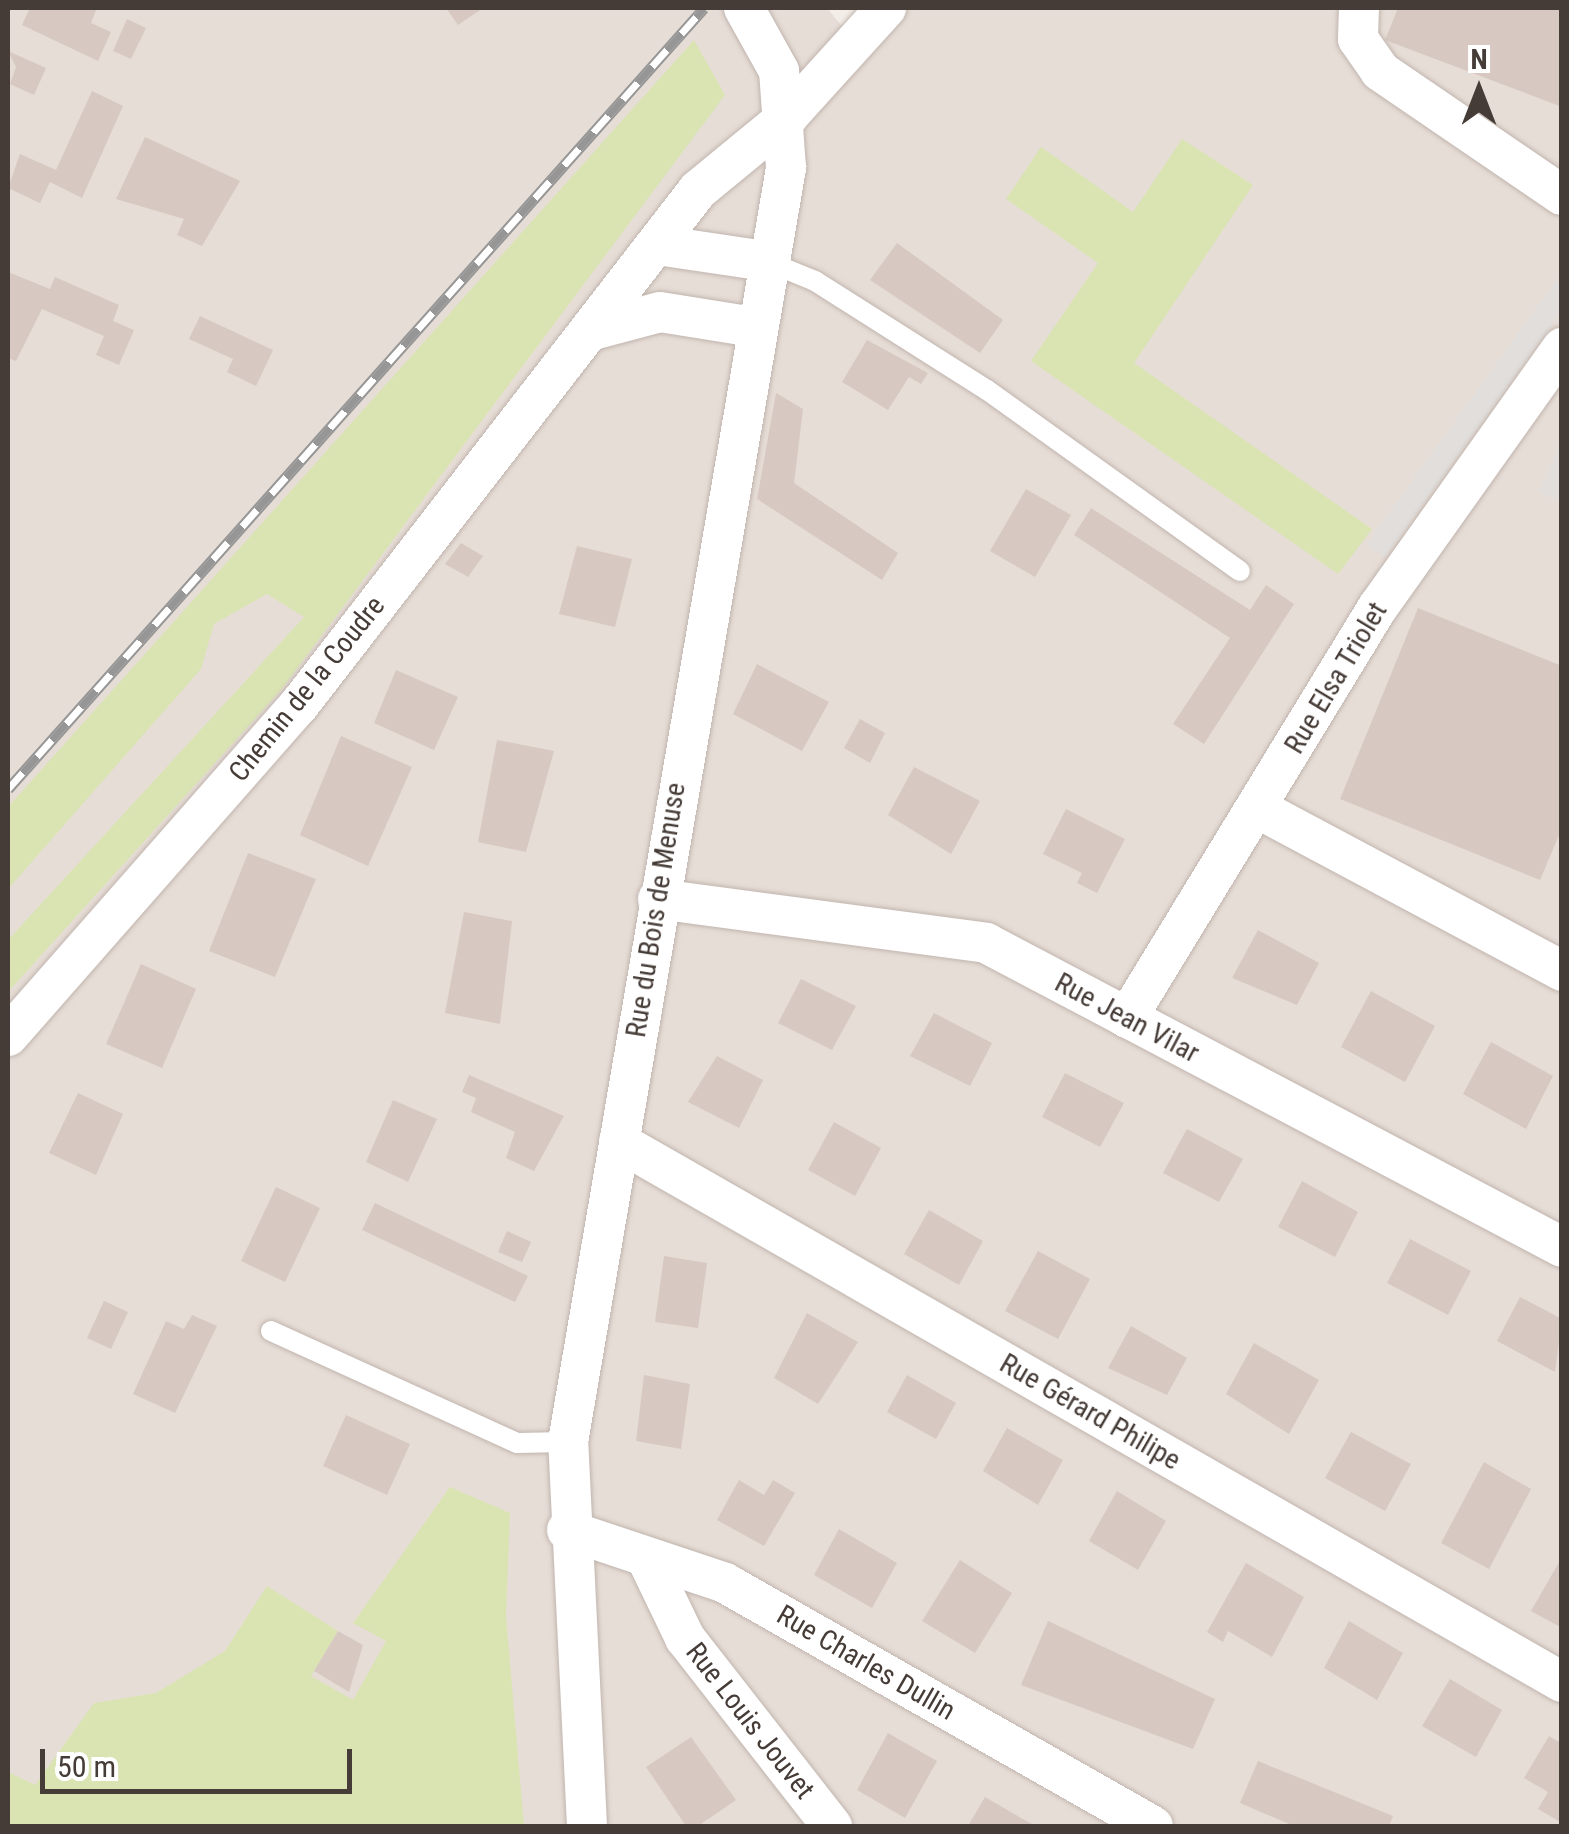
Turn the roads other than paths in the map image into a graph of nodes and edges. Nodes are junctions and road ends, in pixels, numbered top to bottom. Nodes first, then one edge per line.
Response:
1 (744, 8) edge
2 (886, 8) edge
3 (1359, 8) edge
4 (788, 116) junction
5 (1562, 195) edge
6 (657, 245) junction
7 (766, 261) junction
8 (754, 327) junction
9 (593, 330) junction
10 (1562, 348) edge
11 (1240, 571) dead end
12 (1258, 808) junction
13 (658, 899) junction
14 (1562, 972) edge
15 (1127, 1018) junction
16 (8, 1036) edge
17 (619, 1142) junction
18 (1562, 1247) edge
19 (271, 1331) dead end
20 (568, 1442) junction
21 (567, 1530) junction
22 (647, 1558) junction
23 (1562, 1682) edge
24 (587, 1826) edge
25 (832, 1826) edge
26 (1153, 1826) edge

1 - 4 street, Rue du Bois de Menuse
2 - 4 street, Chemin de la Coudre
3 - 5 street
4 - 6 street, Chemin de la Coudre
4 - 7 street, Rue du Bois de Menuse
6 - 7 street
6 - 9 street, Chemin de la Coudre
7 - 8 street, Rue du Bois de Menuse
7 - 11 lane
8 - 9 street
8 - 13 street, Rue du Bois de Menuse
9 - 16 street, Chemin de la Coudre
10 - 12 street, Rue Elsa Triolet
12 - 14 street
12 - 15 street, Rue Elsa Triolet
13 - 15 street, Rue Jean Vilar
13 - 17 street, Rue du Bois de Menuse
15 - 18 street, Rue Jean Vilar
17 - 20 street, Rue du Bois de Menuse
17 - 23 street, Rue Gérard Philipe
19 - 20 lane
20 - 21 street, Rue du Bois de Menuse
21 - 22 street, Rue Charles Dullin
21 - 24 street, Rue du Bois de Menuse
22 - 25 street, Rue Louis Jouvet
22 - 26 street, Rue Charles Dullin

